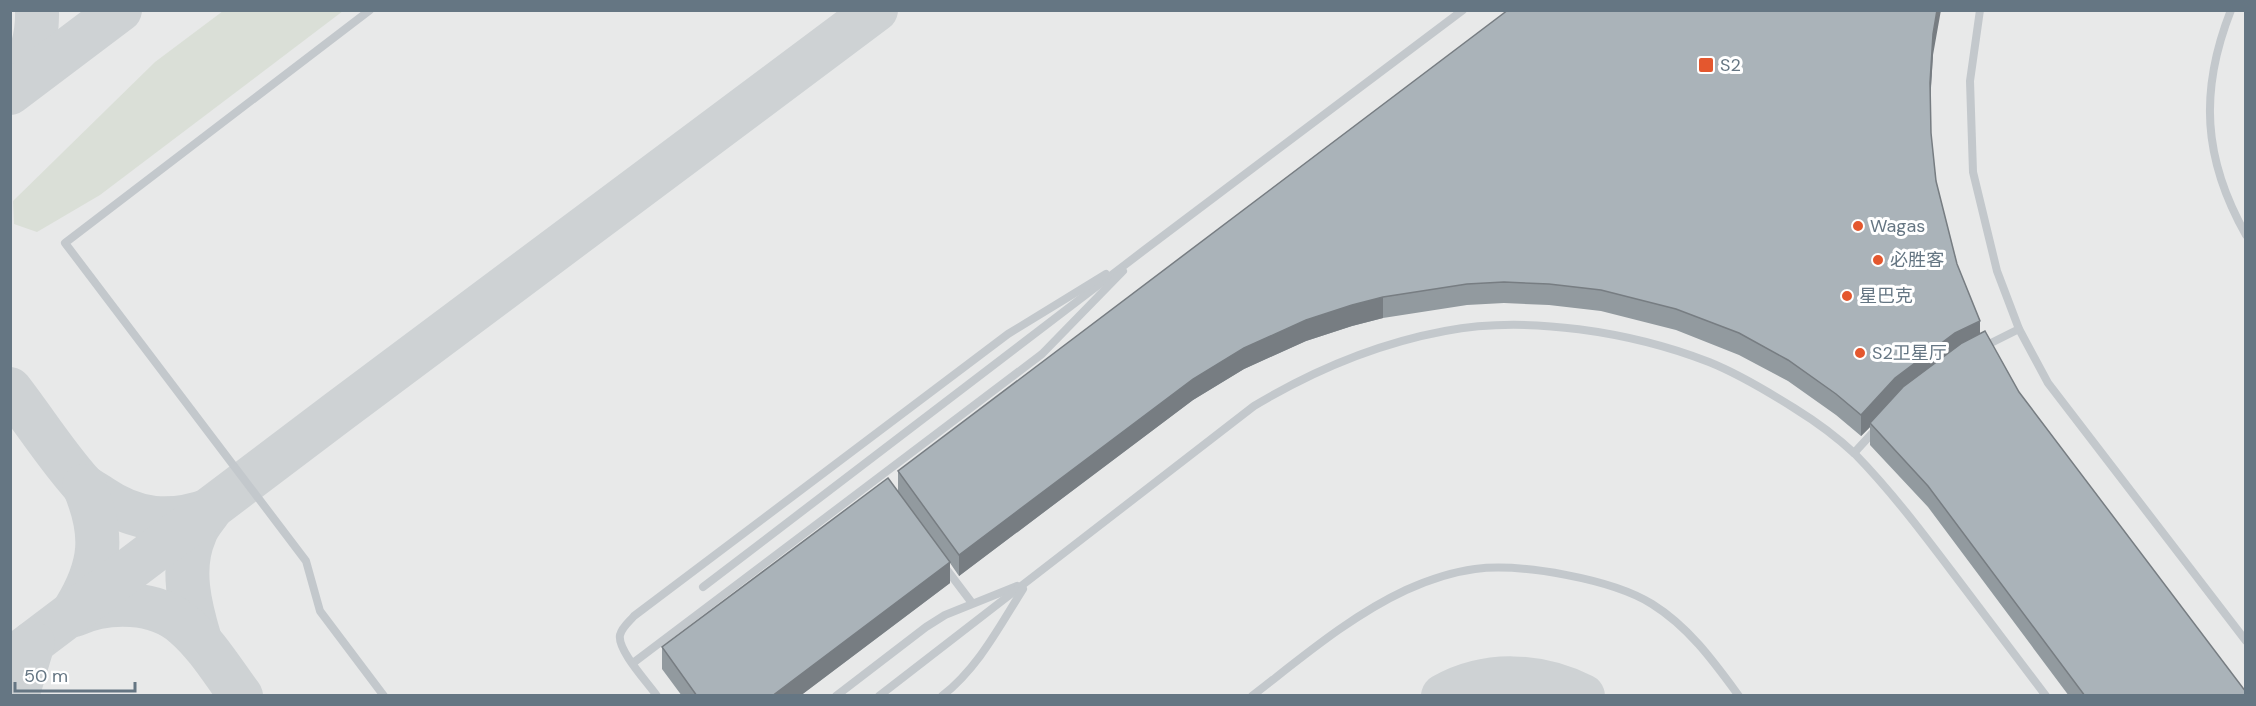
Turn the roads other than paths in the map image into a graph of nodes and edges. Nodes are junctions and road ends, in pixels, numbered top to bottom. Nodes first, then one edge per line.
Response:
1 (370, 10) edge
2 (1463, 10) edge
3 (1980, 10) edge
4 (2231, 10) edge
5 (2246, 235) edge
6 (1143, 251) junction
7 (2019, 329) junction
8 (1979, 349) edge
9 (1884, 420) edge
10 (1854, 453) junction
11 (879, 477) junction
12 (886, 486) edge
13 (939, 558) edge
14 (1026, 582) junction
15 (703, 587) dead end
16 (972, 603) junction
17 (2246, 641) edge
18 (633, 663) junction
19 (384, 696) edge
20 (657, 696) edge
21 (836, 696) edge
22 (879, 696) edge
23 (942, 696) edge
24 (1252, 696) edge
25 (1739, 696) edge
26 (2046, 696) edge

1 - 19 lane
2 - 6 lane
3 - 7 lane
4 - 5 lane
6 - 11 lane
6 - 15 lane
6 - 18 lane
7 - 8 lane
7 - 17 lane
9 - 10 lane
10 - 14 lane
10 - 26 lane
11 - 12 lane
11 - 18 lane
13 - 16 lane
14 - 16 lane
14 - 22 lane
14 - 23 lane
16 - 21 lane
18 - 20 lane
24 - 25 lane

